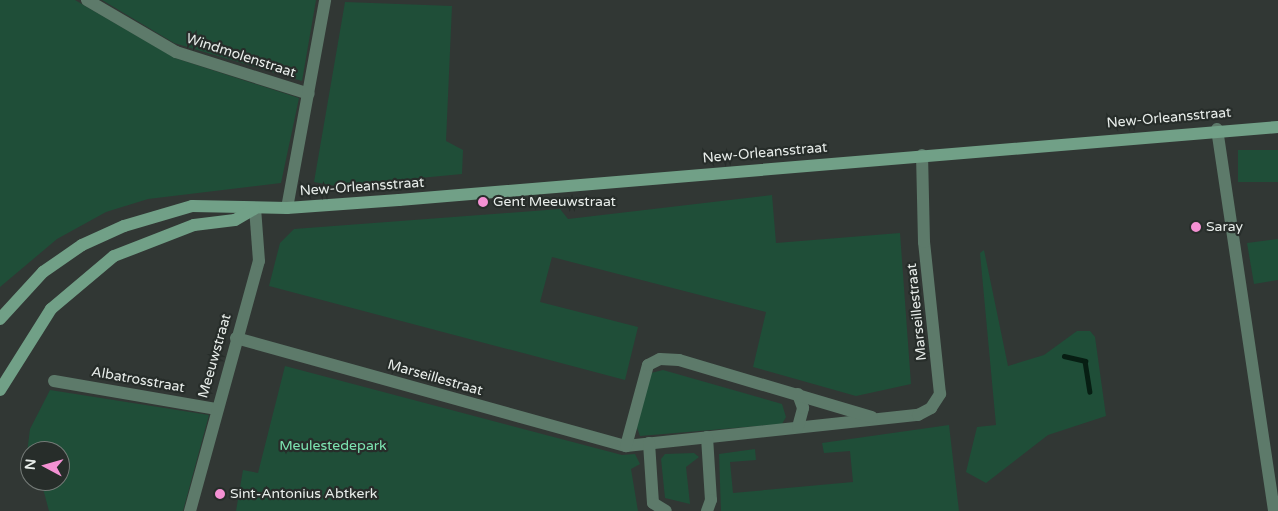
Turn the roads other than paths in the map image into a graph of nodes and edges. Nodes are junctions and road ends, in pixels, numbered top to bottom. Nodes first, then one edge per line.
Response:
1 (87, 0) edge
2 (325, 0) edge
3 (309, 94) junction
4 (1278, 127) edge
5 (1217, 129) junction
6 (922, 155) junction
7 (256, 208) junction
8 (286, 208) junction
9 (0, 319) edge
10 (236, 338) junction
11 (54, 381) dead end
12 (0, 390) edge
13 (798, 394) junction
14 (216, 410) junction
15 (877, 418) junction
16 (798, 427) junction
17 (707, 437) junction
18 (649, 443) junction
19 (626, 446) junction
20 (190, 511) edge
21 (666, 511) edge
22 (707, 511) edge
23 (1274, 511) edge

1 - 3 street, Windmolenstraat
2 - 3 street
3 - 8 street
4 - 5 main road, New-Orleansstraat
5 - 6 main road, New-Orleansstraat
5 - 23 street
6 - 8 main road, New-Orleansstraat
6 - 15 street, Marseillestraat
7 - 8 main road, New-Orleansstraat
7 - 9 main road, New-Orleansstraat
7 - 10 street, Meeuwstraat
7 - 12 main road, New-Orleansstraat
10 - 14 street, Meeuwstraat
10 - 19 street, Marseillestraat
11 - 14 street, Albatrosstraat
13 - 15 street, Marseillestraat
13 - 16 street
13 - 19 street, Marseillestraat
14 - 20 street, Meeuwstraat
15 - 16 street, Marseillestraat
16 - 17 street, Marseillestraat
17 - 18 street, Marseillestraat
17 - 22 street
18 - 19 street, Marseillestraat
18 - 21 street

